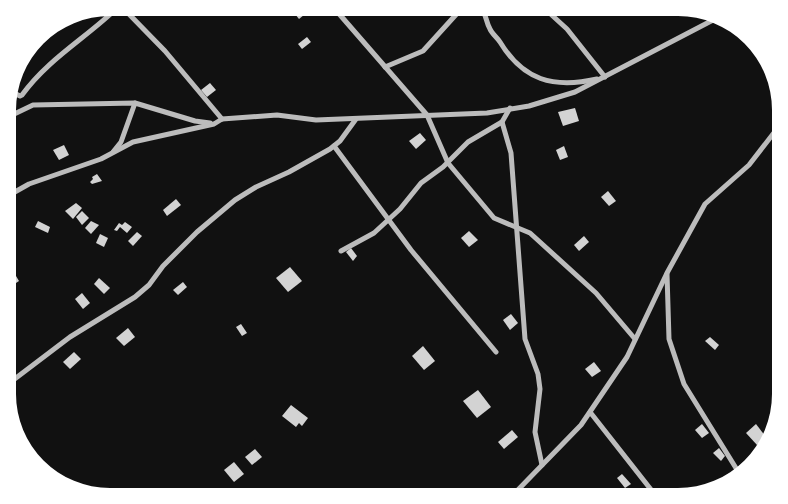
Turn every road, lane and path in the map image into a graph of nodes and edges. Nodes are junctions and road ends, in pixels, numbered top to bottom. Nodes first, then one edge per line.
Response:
1 (107, 16) edge
2 (131, 16) edge
3 (341, 16) edge
4 (455, 16) edge
5 (485, 16) edge
6 (556, 16) edge
7 (710, 22) edge
8 (385, 67) junction
9 (606, 77) junction
10 (18, 95) edge
11 (135, 103) junction
12 (510, 108) junction
13 (16, 113) edge
14 (427, 115) junction
15 (222, 119) junction
16 (356, 119) junction
17 (502, 122) junction
18 (214, 124) junction
19 (772, 135) edge
20 (334, 146) junction
21 (112, 155) junction
22 (448, 162) junction
23 (16, 191) edge
24 (388, 220) junction
25 (515, 226) junction
26 (341, 251) dead end
27 (667, 274) junction
28 (635, 339) junction
29 (496, 352) dead end
30 (16, 378) edge
31 (590, 412) junction
32 (542, 465) junction
33 (736, 467) edge
34 (520, 488) edge
35 (650, 488) edge

1 - 10 street
2 - 15 street
3 - 8 street
4 - 8 street
5 - 9 street
6 - 9 street
7 - 9 street
8 - 14 street
9 - 12 street
11 - 13 street
11 - 18 street
11 - 21 street
12 - 14 street
12 - 17 street
14 - 16 street
14 - 22 street
15 - 16 street
15 - 18 street
16 - 20 street
17 - 22 street
17 - 25 street
18 - 21 street
19 - 27 street
20 - 24 street
20 - 30 street
21 - 23 street
22 - 24 street
22 - 25 street
24 - 26 street
24 - 29 street
25 - 28 street
25 - 32 street
27 - 28 street
27 - 33 street
28 - 31 street
31 - 32 street
31 - 35 street
32 - 34 street

